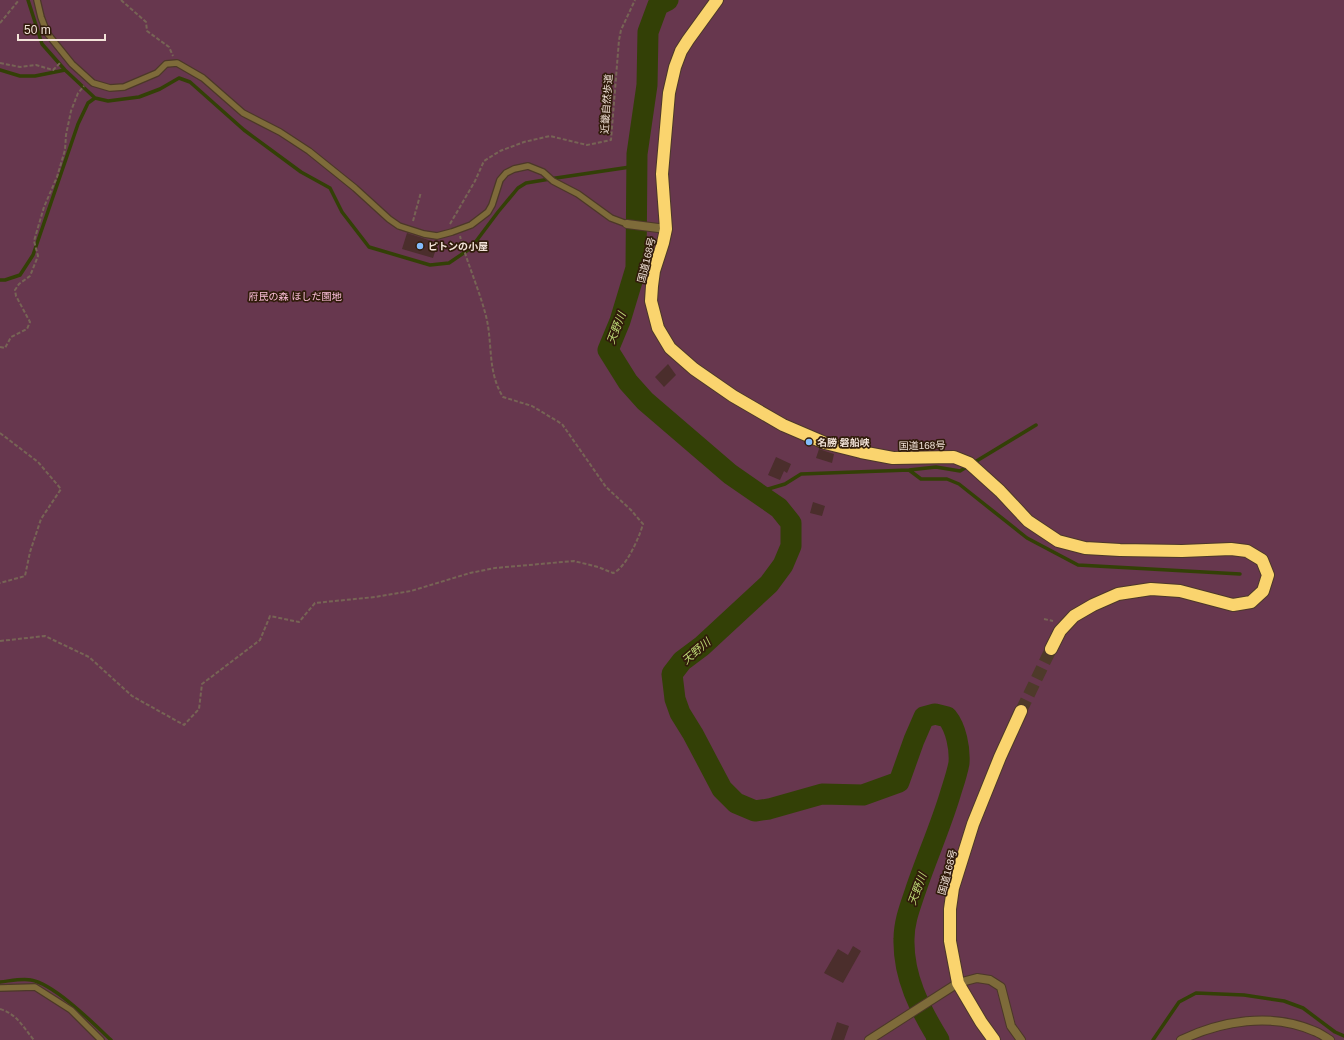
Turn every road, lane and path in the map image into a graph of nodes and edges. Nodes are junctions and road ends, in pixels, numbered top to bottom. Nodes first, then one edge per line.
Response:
1 (19, 0) edge
2 (37, 0) edge
3 (121, 0) edge
4 (635, 0) edge
5 (717, 0) edge
6 (0, 23) edge
7 (0, 63) edge
8 (177, 63) junction
9 (58, 66) dead end
10 (86, 84) dead end
11 (421, 192) dead end
12 (627, 224) joint
13 (661, 228) junction
14 (410, 230) junction
15 (458, 230) junction
16 (445, 234) junction
17 (0, 347) edge
18 (0, 433) edge
19 (0, 583) edge
20 (1044, 618) dead end
21 (1058, 622) dead end
22 (0, 641) edge
23 (1051, 649) tunnel mouth
24 (1021, 711) tunnel mouth
25 (958, 983) junction
26 (0, 988) edge
27 (0, 1009) edge
28 (34, 1040) edge
29 (101, 1040) edge
30 (869, 1040) edge
31 (994, 1040) edge
32 (1021, 1040) edge
33 (1180, 1040) edge
34 (1330, 1040) edge

1 - 6 path
2 - 8 lane
3 - 8 path
4 - 16 path, 近畿自然歩道
5 - 13 highway, 国道168号
7 - 9 path
8 - 14 lane
10 - 17 path
11 - 14 path
12 - 13 street
12 - 15 lane
13 - 23 highway, 国道168号
14 - 16 lane
15 - 16 lane
15 - 22 path
18 - 19 path
20 - 21 path
24 - 25 highway, 国道168号
25 - 30 street
25 - 31 highway, 国道168号
25 - 32 street
26 - 29 lane
27 - 28 path
33 - 34 street

